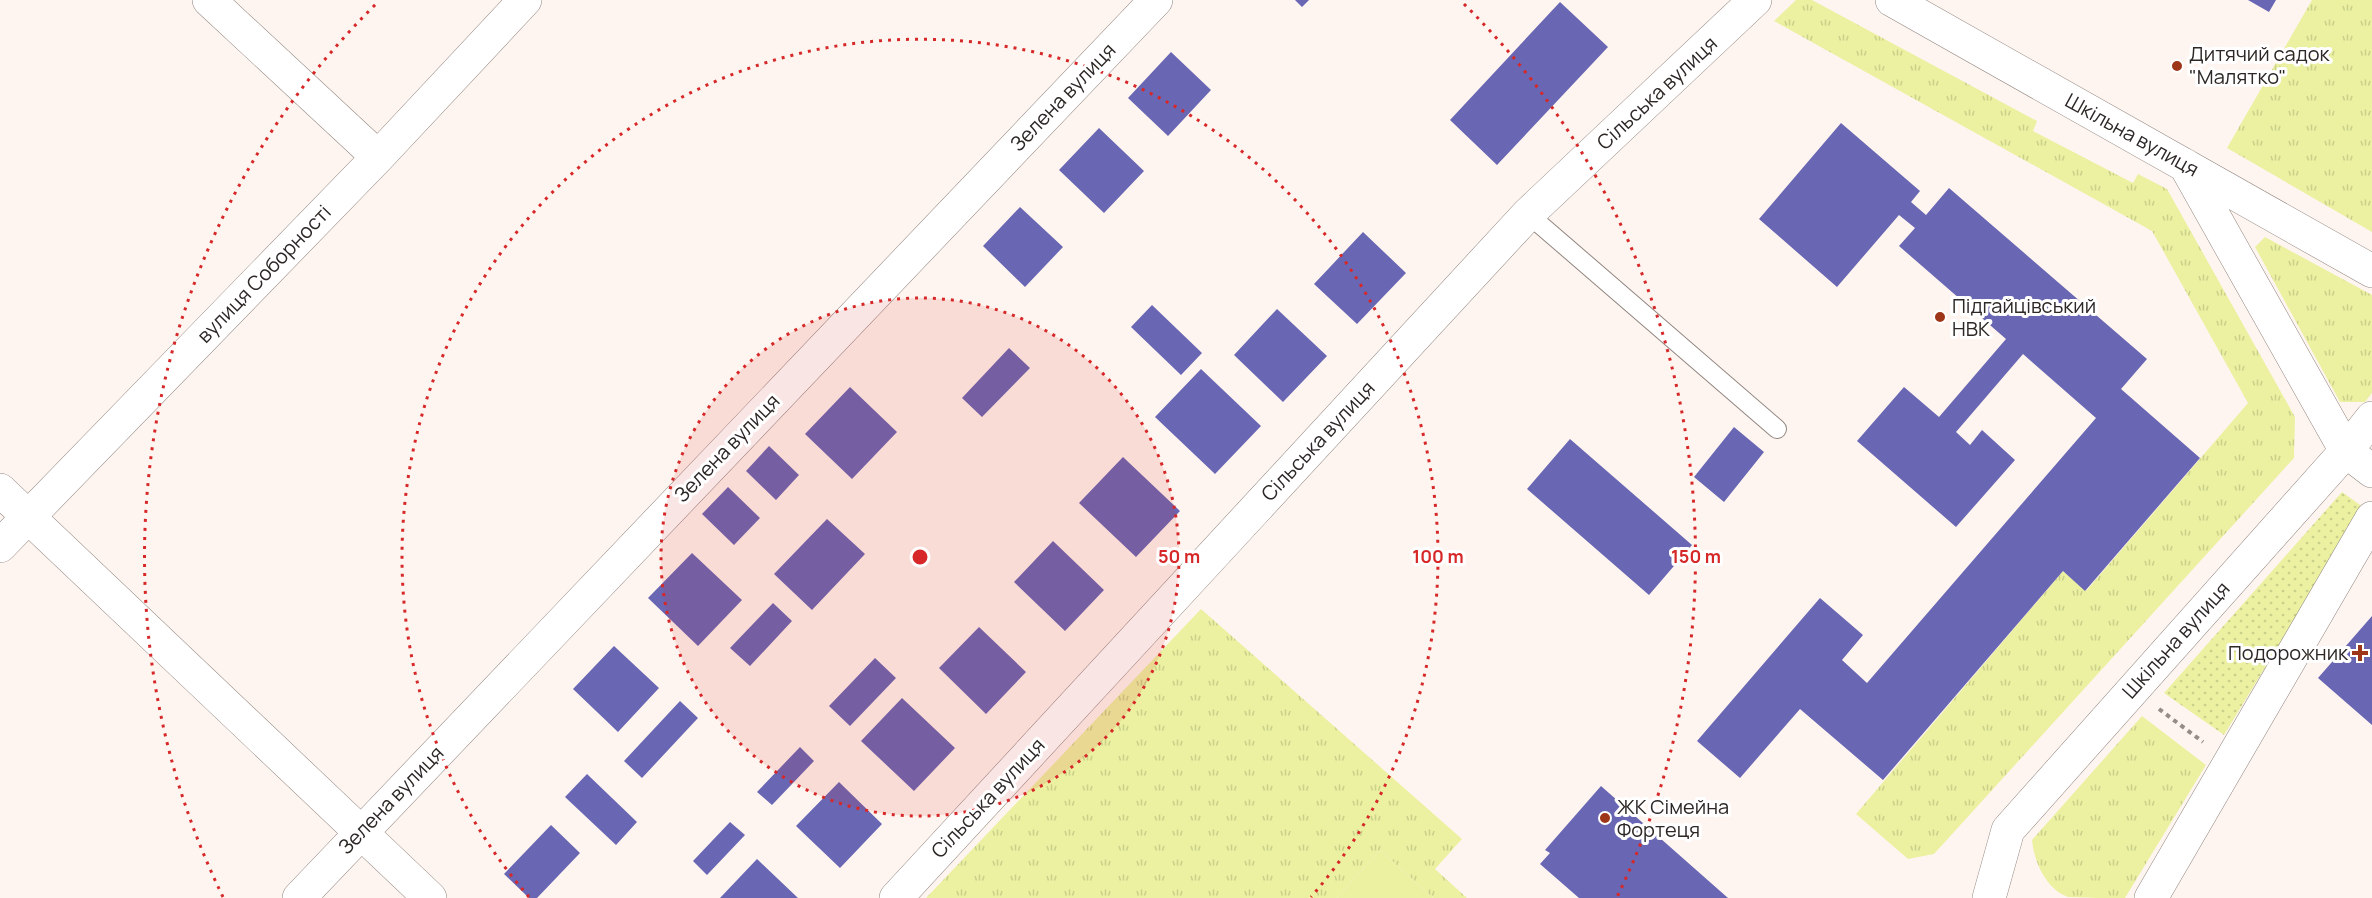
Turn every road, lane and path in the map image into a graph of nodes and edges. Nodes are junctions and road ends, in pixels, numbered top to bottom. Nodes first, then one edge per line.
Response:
1 (209, 0) edge
2 (525, 0) edge
3 (1156, 0) edge
4 (1755, 0) edge
5 (1892, 0) edge
6 (378, 157) junction
7 (2185, 165) junction
8 (1528, 214) junction
9 (2372, 271) edge
10 (2372, 418) edge
11 (1777, 429) dead end
12 (2346, 451) junction
13 (2372, 471) edge
14 (0, 490) edge
15 (28, 516) junction
16 (2372, 518) edge
17 (0, 546) edge
18 (2132, 689) junction
19 (2229, 762) junction
20 (359, 832) junction
21 (299, 898) edge
22 (430, 898) edge
23 (896, 898) edge
24 (1989, 898) edge
25 (2151, 898) edge

1 - 6 street
2 - 6 street, вулиця Соборності
3 - 20 street, Зелена вулиця
4 - 8 street, Сільська вулиця
5 - 7 street, Шкільна вулиця
6 - 15 street, вулиця Соборності
7 - 9 street, Шкільна вулиця
7 - 12 street
8 - 11 lane
8 - 23 street, Сільська вулиця
10 - 12 street, Шкільна вулиця
12 - 13 street
12 - 18 street, Шкільна вулиця
14 - 15 street
15 - 17 street, вулиця Соборності
15 - 20 street
16 - 19 street
18 - 19 path
18 - 24 street, Шкільна вулиця
19 - 25 street
20 - 21 street, Зелена вулиця
20 - 22 street

